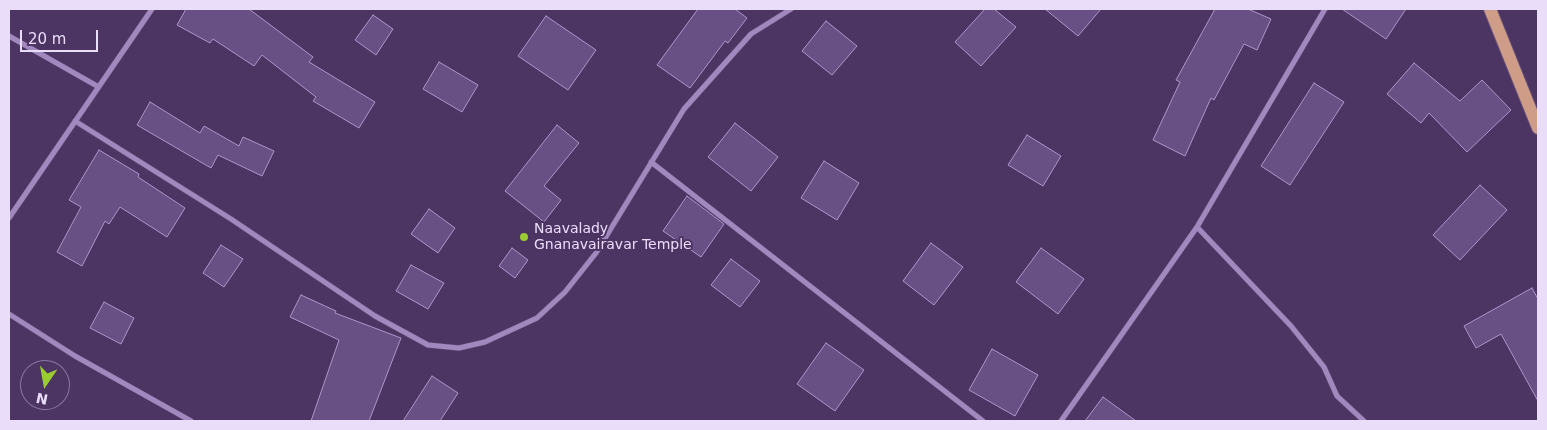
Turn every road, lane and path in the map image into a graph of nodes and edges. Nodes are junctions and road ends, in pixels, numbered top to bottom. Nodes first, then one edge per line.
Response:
1 (152, 9) edge
2 (791, 9) edge
3 (1325, 9) edge
4 (1490, 9) edge
5 (9, 36) edge
6 (97, 86) junction
7 (75, 121) junction
8 (1538, 128) edge
9 (651, 162) junction
10 (9, 218) edge
11 (1197, 227) junction
12 (9, 314) edge
13 (191, 421) edge
14 (983, 421) edge
15 (1061, 421) edge
16 (1364, 421) edge

1 - 6 street
2 - 9 street
3 - 11 street
4 - 8 main road
5 - 6 street
6 - 7 street
7 - 9 street
7 - 10 street
9 - 14 street
11 - 15 street
11 - 16 street
12 - 13 street

